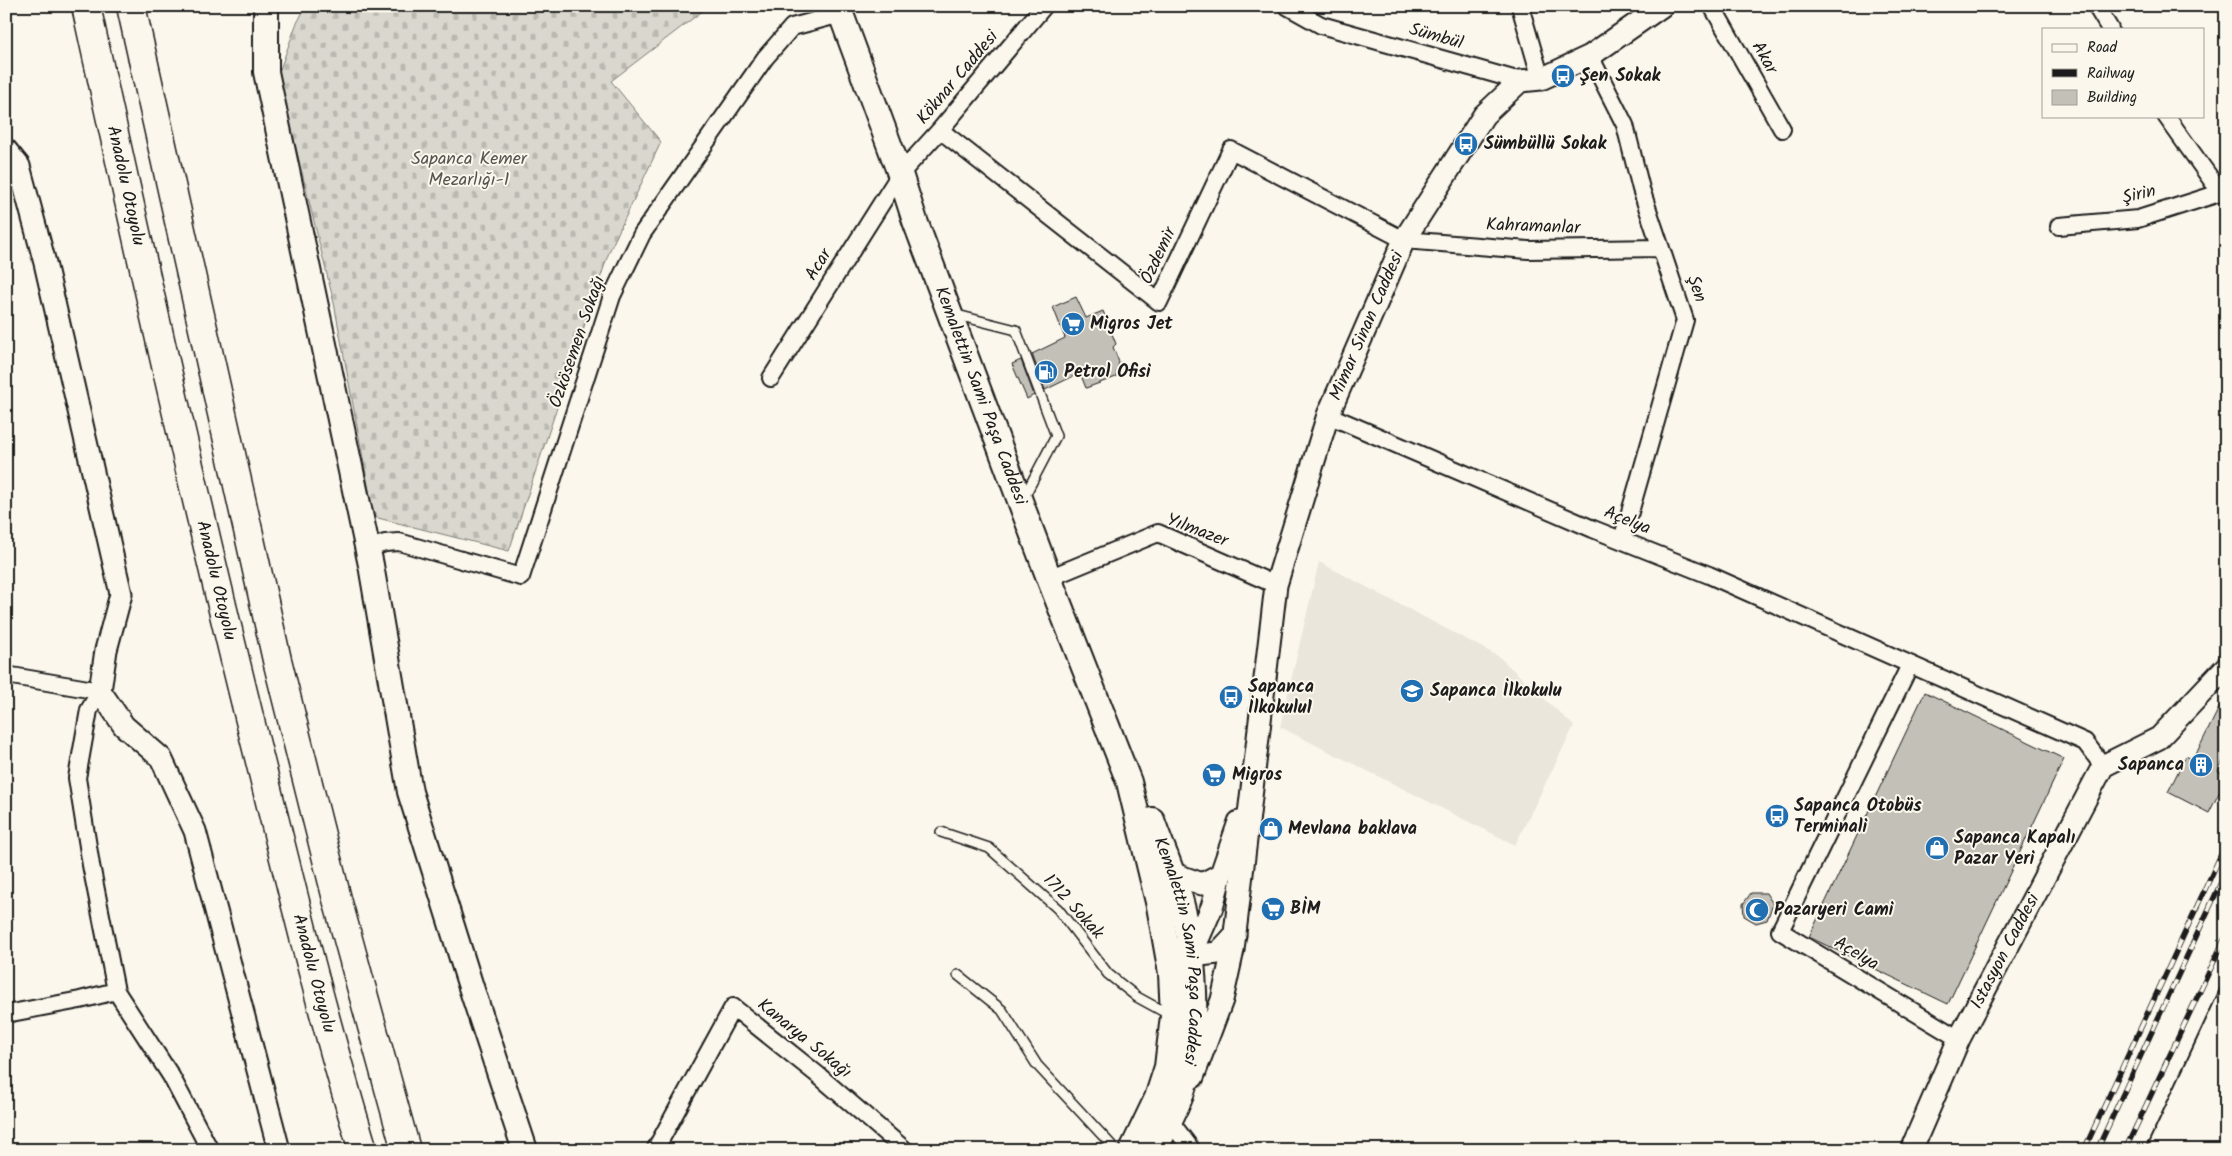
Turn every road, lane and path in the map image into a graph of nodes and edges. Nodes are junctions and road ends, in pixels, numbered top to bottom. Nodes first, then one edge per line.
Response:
1 (86, 6) edge
2 (131, 6) edge
3 (266, 6) edge
4 (1040, 6) edge
5 (1287, 6) edge
6 (1520, 6) edge
7 (1662, 6) edge
8 (1712, 6) edge
9 (2096, 6) edge
10 (840, 10) edge
11 (2109, 28) edge
12 (1590, 56) junction
13 (1541, 79) junction
14 (1520, 82) junction
15 (2167, 118) edge
16 (1782, 129) dead end
17 (940, 130) junction
18 (6, 150) edge
19 (900, 174) junction
20 (2226, 189) edge
21 (2059, 226) dead end
22 (1404, 240) junction
23 (1661, 248) junction
24 (950, 313) junction
25 (771, 378) dead end
26 (1328, 415) junction
27 (1021, 503) junction
28 (1622, 540) junction
29 (367, 549) junction
30 (1049, 578) junction
31 (1276, 585) junction
32 (1910, 666) junction
33 (2226, 667) edge
34 (6, 675) edge
35 (100, 691) junction
36 (1254, 763) junction
37 (2102, 766) junction
38 (1129, 782) junction
39 (941, 832) dead end
40 (1171, 873) junction
41 (1221, 874) junction
42 (1235, 935) junction
43 (1165, 940) junction
44 (2226, 955) edge
45 (1191, 956) junction
46 (958, 975) dead end
47 (1172, 990) junction
48 (116, 991) junction
49 (6, 1014) edge
50 (1173, 1016) junction
51 (1959, 1039) junction
52 (1181, 1093) junction
53 (1170, 1121) junction
54 (210, 1150) edge
55 (279, 1150) edge
56 (363, 1150) edge
57 (406, 1150) edge
58 (525, 1150) edge
59 (655, 1150) edge
60 (906, 1150) edge
61 (1116, 1150) edge
62 (1132, 1150) edge
63 (1154, 1150) edge
64 (1192, 1150) edge
65 (1911, 1150) edge
66 (2135, 1150) edge

1 - 56 highway, Anadolu Otoyolu
2 - 57 highway
3 - 29 main road
4 - 17 street, Köknar Caddesi
5 - 14 street, Sümbül
6 - 13 street
7 - 12 street
8 - 16 street, Akar
9 - 11 street
10 - 19 main road, Kemalettin Sami Paşa Caddesi
10 - 29 street, Özkösemen Sokağı
12 - 13 street
12 - 23 street, Şen
13 - 14 street
14 - 22 street, Mimar Sinan Caddesi
15 - 20 street
17 - 19 street, Köknar Caddesi
17 - 22 street, Özdemir
18 - 35 street
19 - 24 main road, Kemalettin Sami Paşa Caddesi
19 - 25 street, Acar
20 - 21 street, Şirin
22 - 23 street, Kahramanlar
22 - 26 street, Mimar Sinan Caddesi
23 - 28 street, Şen
24 - 27 main road, Kemalettin Sami Paşa Caddesi
24 - 27 lane
26 - 28 street, Açelya
26 - 31 street, Mimar Sinan Caddesi
27 - 30 main road, Kemalettin Sami Paşa Caddesi
28 - 32 street, Açelya
29 - 58 main road
30 - 31 street, Yılmazer
30 - 38 main road, Kemalettin Sami Paşa Caddesi
31 - 36 street, Mimar Sinan Caddesi
32 - 37 street, Açelya
32 - 51 street, Açelya
33 - 37 street
34 - 35 street
35 - 48 street
35 - 55 street
36 - 41 street
36 - 42 street
37 - 51 street, İstasyon Caddesi
38 - 40 main road, Kemalettin Sami Paşa Caddesi
38 - 43 main road, Kemalettin Sami Paşa Caddesi
39 - 50 lane, 1712 Sokak
40 - 41 street
40 - 45 main road, Kemalettin Sami Paşa Caddesi
41 - 45 street
42 - 45 street
42 - 52 street
43 - 45 street
43 - 47 main road, Kemalettin Sami Paşa Caddesi
44 - 66 street
45 - 47 street
45 - 52 main road, Kemalettin Sami Paşa Caddesi
46 - 61 lane
47 - 50 main road, Kemalettin Sami Paşa Caddesi
48 - 49 street
48 - 54 street
50 - 62 main road, Kemalettin Sami Paşa Caddesi
51 - 65 street, İstasyon Caddesi
52 - 53 main road, Kemalettin Sami Paşa Caddesi
53 - 63 main road, Kemalettin Sami Paşa Caddesi
53 - 64 street
59 - 60 street, Kanarya Sokağı

